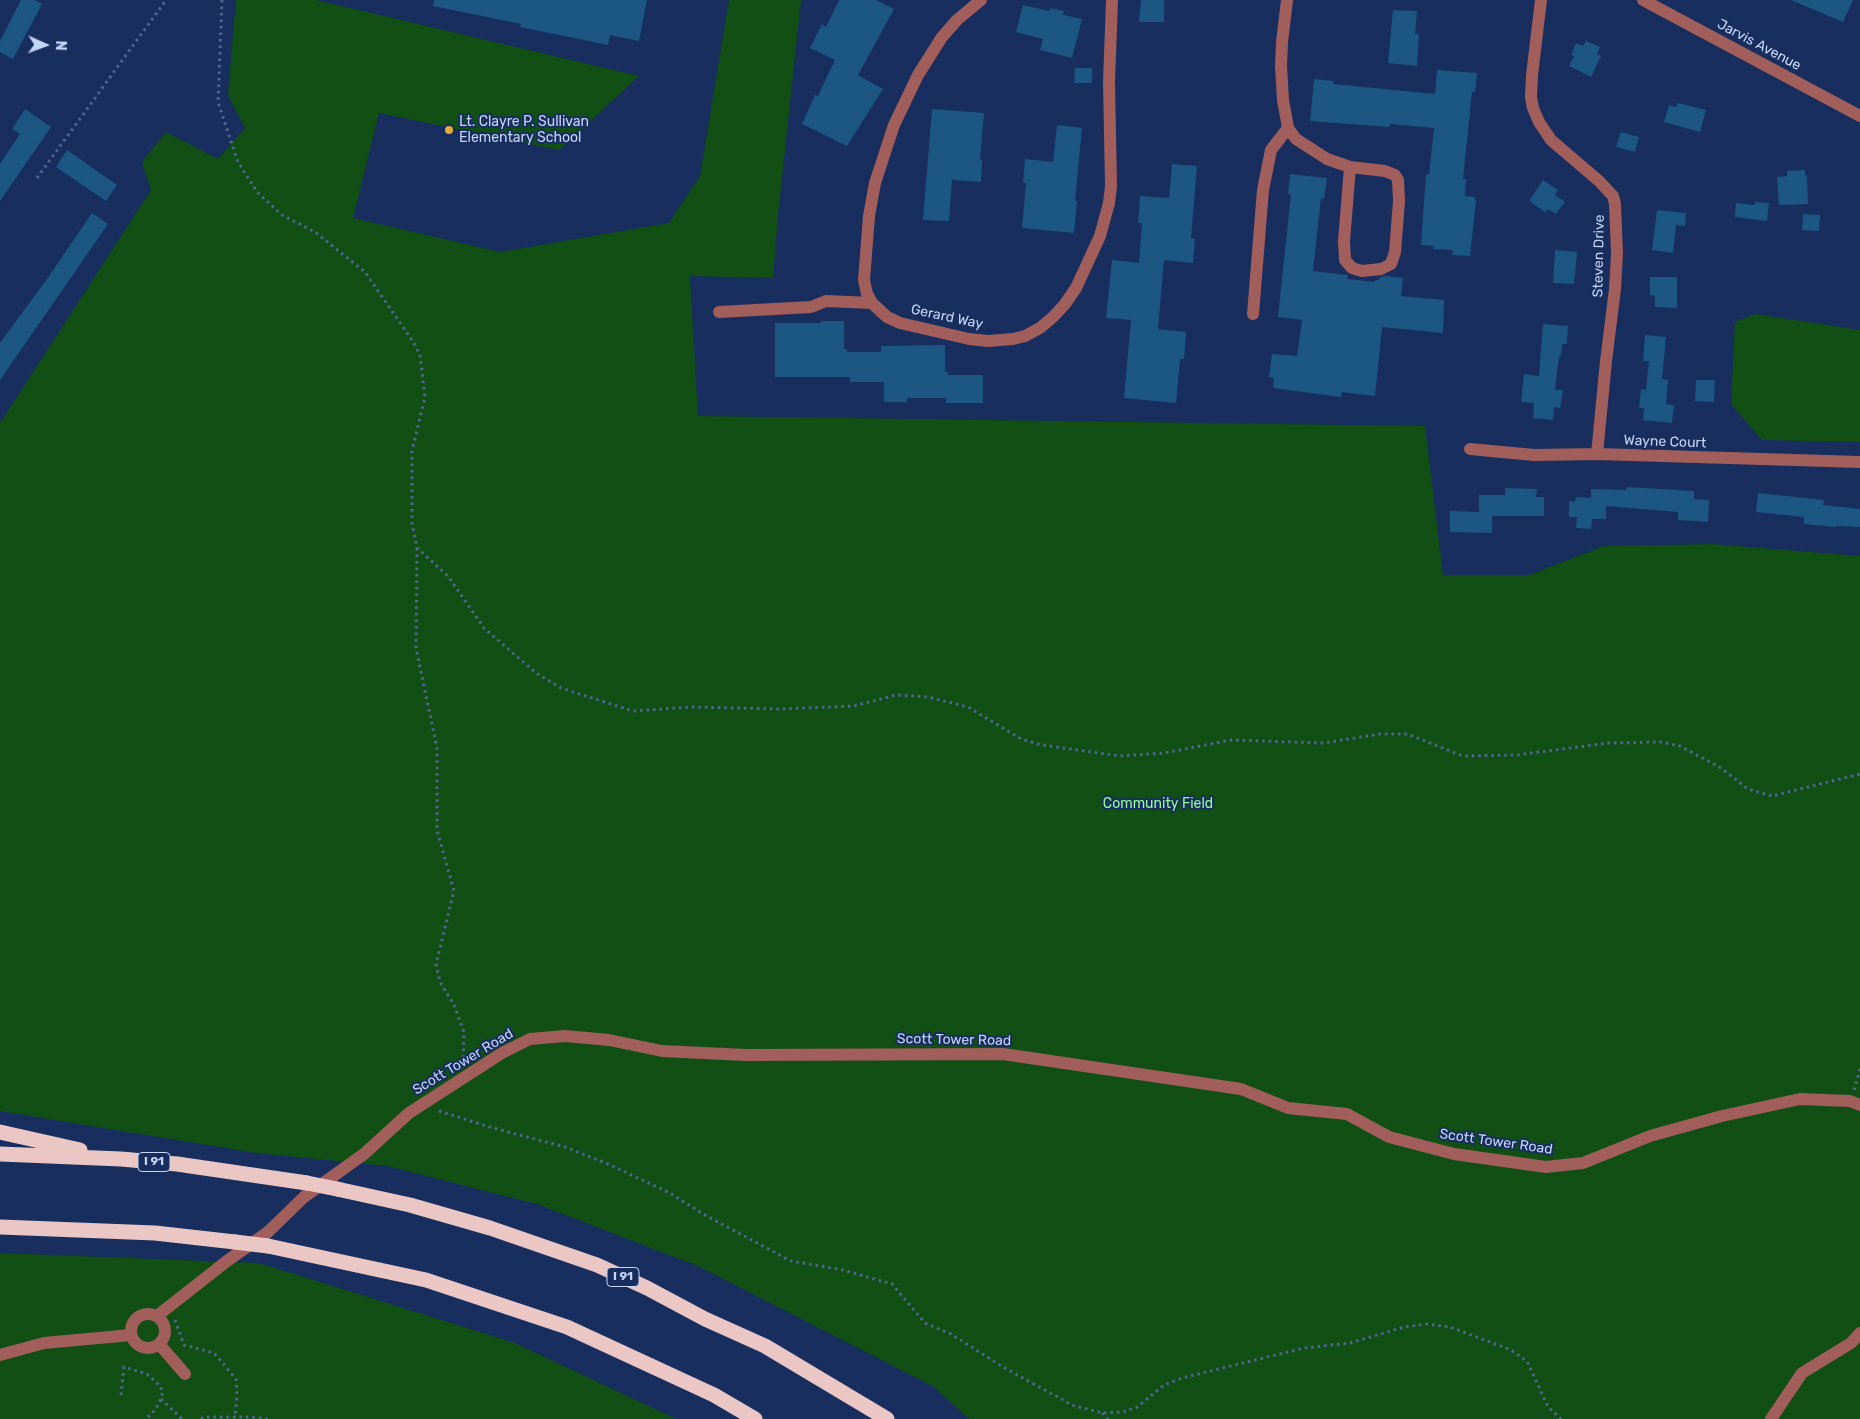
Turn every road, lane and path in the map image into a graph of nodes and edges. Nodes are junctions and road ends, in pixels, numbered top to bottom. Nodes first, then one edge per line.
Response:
1 (166, 0) edge
2 (222, 0) edge
3 (981, 0) edge
4 (1112, 0) edge
5 (1287, 0) edge
6 (1541, 0) edge
7 (1644, 0) edge
8 (1860, 116) edge
9 (1288, 128) junction
10 (1350, 167) junction
11 (38, 178) dead end
12 (872, 302) junction
13 (719, 312) dead end
14 (1253, 314) dead end
15 (1470, 449) dead end
16 (1597, 454) junction
17 (1860, 462) edge
18 (417, 548) junction
19 (1860, 774) edge
20 (1860, 1069) edge
21 (462, 1079) junction
22 (1855, 1103) edge
23 (435, 1109) dead end
24 (0, 1132) edge
25 (0, 1154) edge
26 (120, 1159) junction
27 (0, 1227) edge
28 (170, 1305) junction
29 (157, 1316) junction
30 (1860, 1333) edge
31 (131, 1335) junction
32 (159, 1344) junction
33 (0, 1355) edge
34 (185, 1374) dead end
35 (121, 1395) dead end
36 (161, 1399) junction
37 (1102, 1413) junction
38 (234, 1418) junction
39 (146, 1419) edge
40 (182, 1419) edge
41 (201, 1419) edge
42 (269, 1419) edge
43 (755, 1419) edge
44 (887, 1419) edge
45 (1108, 1419) edge
46 (1561, 1419) edge
47 (1771, 1419) edge

1 - 11 path
2 - 18 path
3 - 12 street
4 - 12 street, Gerard Way
5 - 9 street
6 - 16 street, Steven Drive
7 - 8 street, Jarvis Avenue
9 - 10 street
9 - 14 street
10 - 10 street
12 - 13 street
15 - 16 street, Wayne Court
16 - 17 street, Wayne Court
18 - 19 path
18 - 21 path
20 - 22 path
21 - 22 street, Scott Tower Road
21 - 28 street, Scott Tower Road
23 - 37 path
24 - 26 highway
25 - 26 highway, I 91
26 - 44 highway, I 91, bridge
27 - 43 highway, bridge
28 - 29 street, Scott Tower Road
28 - 38 path
29 - 31 street
29 - 32 street
30 - 47 street
31 - 32 street
31 - 33 street
32 - 34 street
35 - 36 path
36 - 39 path
36 - 40 path
37 - 45 path
37 - 46 path
38 - 41 path
38 - 42 path

